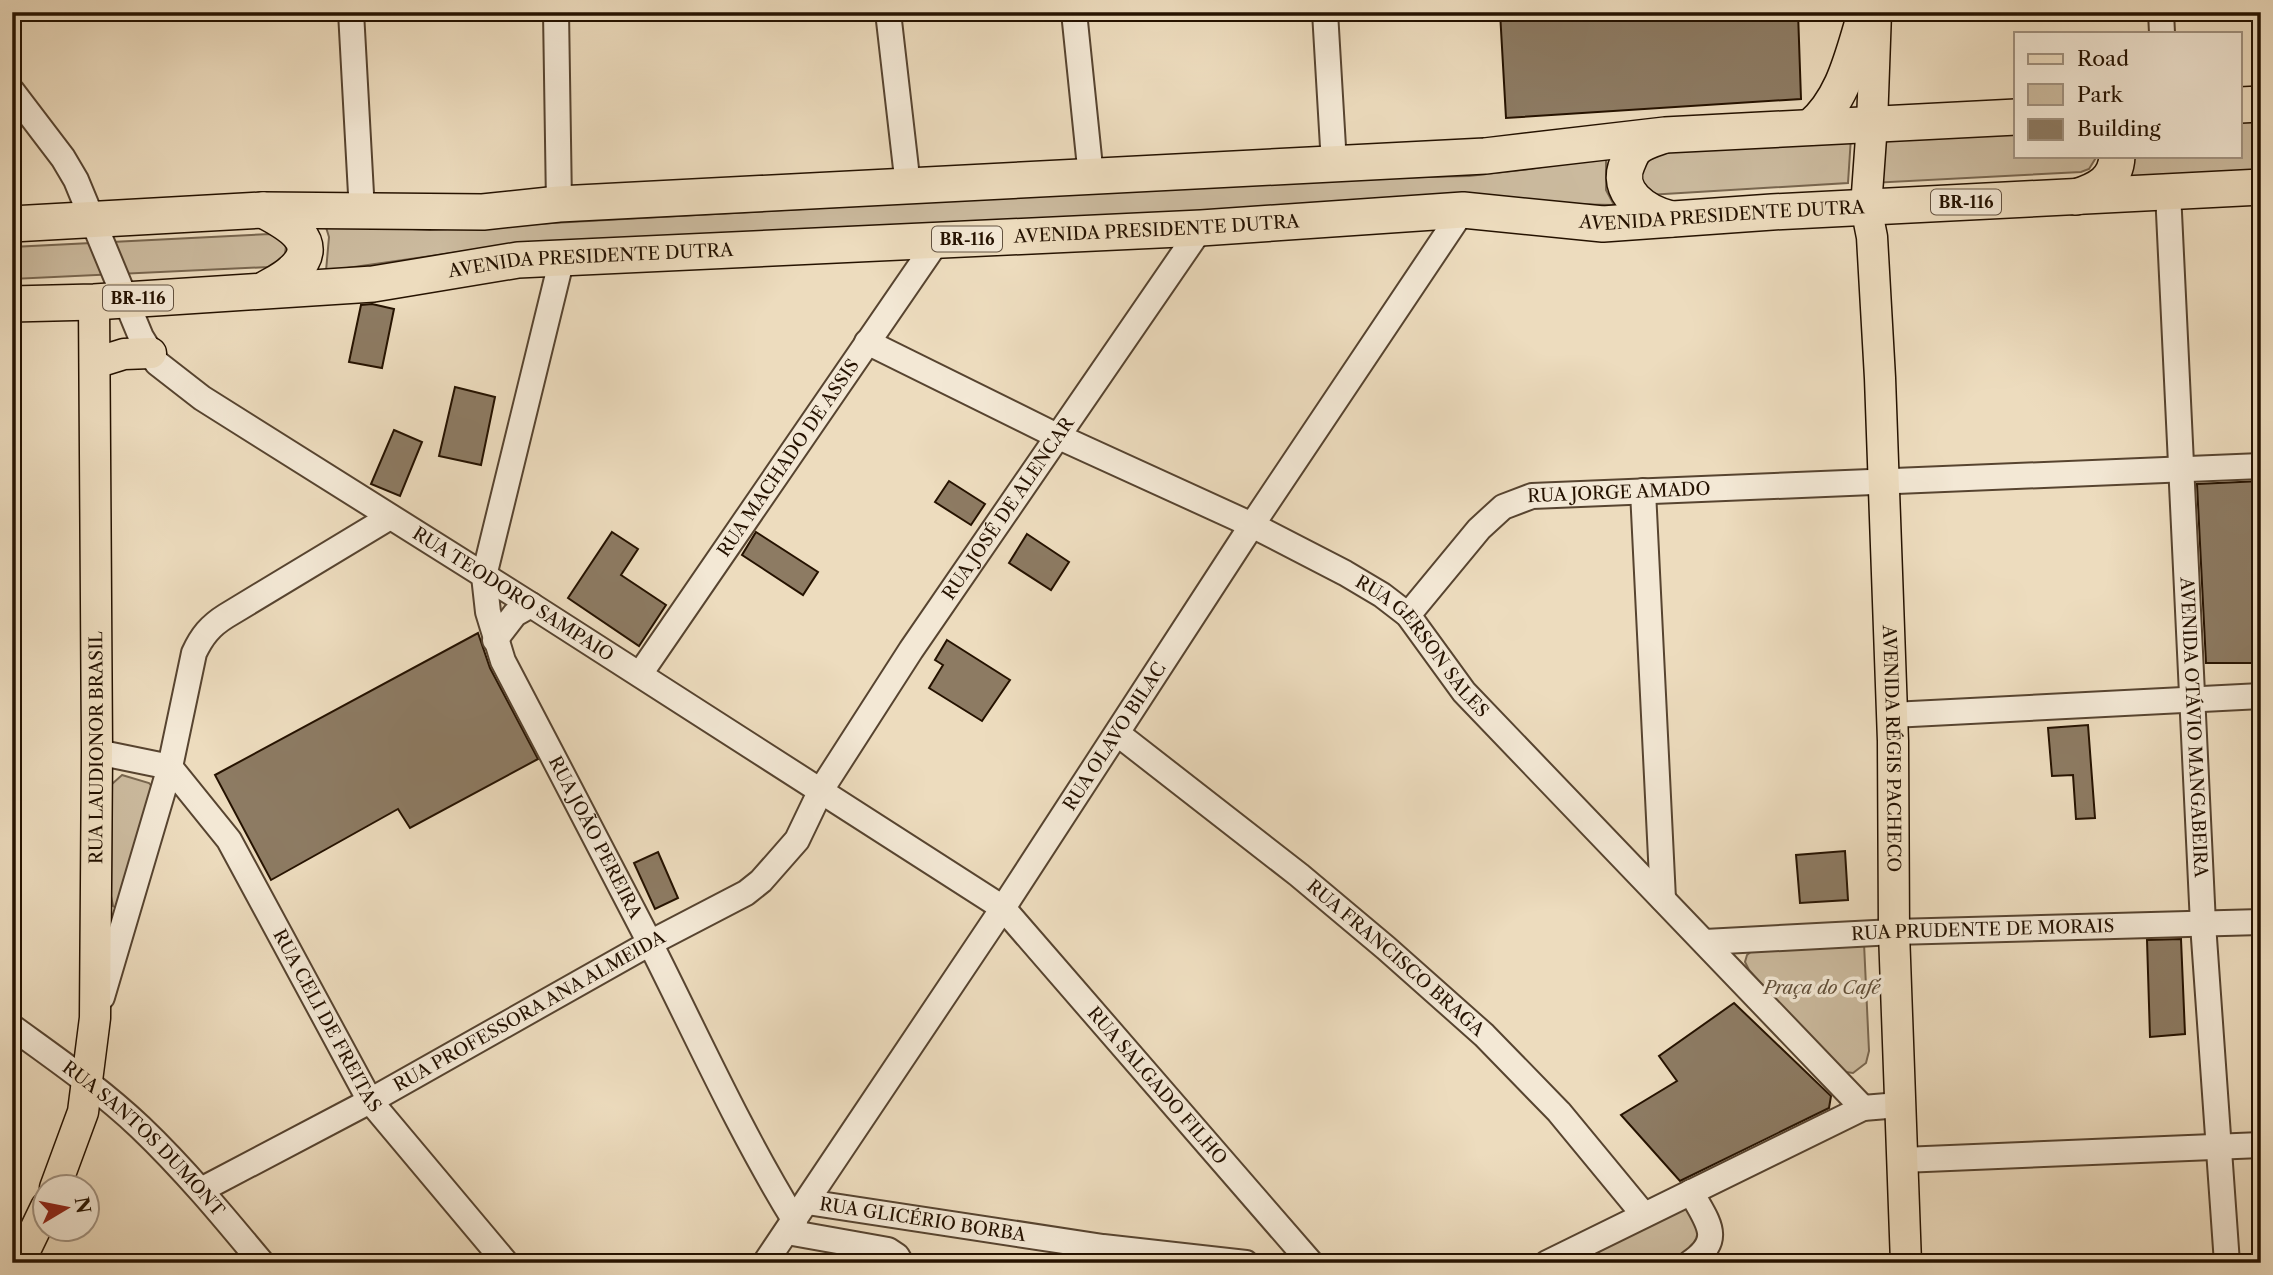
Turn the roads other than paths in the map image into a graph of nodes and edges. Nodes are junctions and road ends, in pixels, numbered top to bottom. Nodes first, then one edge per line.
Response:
1 (351, 12) edge
2 (556, 12) edge
3 (888, 12) edge
4 (1074, 12) edge
5 (1325, 12) edge
6 (1866, 12) edge
7 (1876, 12) edge
8 (2161, 12) edge
9 (2162, 32) edge
10 (12, 91) edge
11 (2261, 104) edge
12 (2242, 105) edge
13 (2014, 117) edge
14 (1872, 124) junction
15 (1811, 127) junction
16 (1665, 135) junction
17 (2117, 158) edge
18 (1334, 164) junction
19 (1091, 177) junction
20 (908, 186) junction
21 (2261, 187) edge
22 (2168, 192) junction
23 (2076, 197) junction
24 (559, 204) junction
25 (263, 210) junction
26 (1463, 210) junction
27 (362, 212) junction
28 (1671, 219) junction
29 (93, 220) junction
30 (1869, 222) junction
31 (12, 224) edge
32 (1201, 228) junction
33 (938, 240) junction
34 (562, 258) junction
35 (264, 290) junction
36 (110, 300) junction
37 (12, 304) edge
38 (867, 342) junction
39 (151, 353) junction
40 (95, 363) junction
41 (1057, 436) junction
42 (2261, 466) edge
43 (2182, 469) junction
44 (1882, 480) junction
45 (1643, 491) junction
46 (390, 517) junction
47 (1252, 525) junction
48 (484, 576) junction
49 (531, 605) junction
50 (1408, 615) junction
51 (495, 640) junction
52 (640, 674) junction
53 (2261, 696) edge
54 (2193, 700) junction
55 (1892, 715) junction
56 (1118, 734) junction
57 (97, 752) junction
58 (170, 766) junction
59 (821, 790) junction
60 (1663, 899) junction
61 (1003, 908) junction
62 (2261, 922) edge
63 (2203, 924) junction
64 (1894, 932) junction
65 (1705, 942) junction
66 (650, 943) junction
67 (95, 1018) junction
68 (12, 1027) edge
69 (87, 1082) junction
70 (370, 1101) junction
71 (1899, 1105) junction
72 (1863, 1108) junction
73 (2261, 1145) edge
74 (2217, 1147) junction
75 (1902, 1160) junction
76 (60, 1174) edge
77 (201, 1190) junction
78 (1691, 1192) junction
79 (1644, 1215) junction
80 (796, 1218) junction
81 (32, 1236) edge
82 (1563, 1260) edge
83 (19, 1263) edge
84 (262, 1263) edge
85 (506, 1263) edge
86 (765, 1263) edge
87 (901, 1263) edge
88 (1246, 1263) edge
89 (1311, 1263) edge
90 (1690, 1263) edge
91 (1906, 1263) edge
92 (2227, 1263) edge

1 - 27 street
2 - 24 street
3 - 20 street
4 - 19 street
5 - 18 street
6 - 15 highway
7 - 14 main road, AVENIDA RÉGIS PACHECO
8 - 9 street
10 - 29 street, RUA TEODORO SAMPAIO
11 - 12 highway
13 - 14 highway
14 - 15 highway
14 - 30 main road, AVENIDA RÉGIS PACHECO
15 - 16 highway
16 - 18 highway
16 - 28 highway
17 - 23 highway
18 - 19 highway
19 - 20 highway
20 - 24 highway
21 - 22 highway, AVENIDA PRESIDENTE DUTRA / BR-116
22 - 23 highway, AVENIDA PRESIDENTE DUTRA / BR-116
22 - 43 street, AVENIDA OTÁVIO MANGABEIRA
23 - 30 highway, AVENIDA PRESIDENTE DUTRA / BR-116
24 - 27 highway
25 - 27 highway
25 - 29 highway
25 - 35 highway
26 - 28 highway, AVENIDA PRESIDENTE DUTRA / BR-116
26 - 32 highway, AVENIDA PRESIDENTE DUTRA / BR-116
26 - 47 street, RUA OLAVO BILAC
28 - 30 highway, AVENIDA PRESIDENTE DUTRA / BR-116
29 - 31 highway
29 - 36 street, RUA TEODORO SAMPAIO
30 - 44 main road, AVENIDA RÉGIS PACHECO
32 - 33 highway, AVENIDA PRESIDENTE DUTRA / BR-116
32 - 41 street, RUA JOSÉ DE ALENCAR
33 - 34 highway, AVENIDA PRESIDENTE DUTRA / BR-116
33 - 38 street, RUA MACHADO DE ASSIS
34 - 35 highway, AVENIDA PRESIDENTE DUTRA / BR-116
34 - 48 street
35 - 36 highway, AVENIDA PRESIDENTE DUTRA / BR-116
36 - 37 highway, AVENIDA PRESIDENTE DUTRA / BR-116
36 - 39 street, RUA TEODORO SAMPAIO
36 - 40 main road, RUA LAUDIONOR BRASIL
38 - 41 street, RUA GERSON SALES
38 - 52 street, RUA MACHADO DE ASSIS
39 - 40 main road
39 - 46 street, RUA TEODORO SAMPAIO
40 - 57 main road, RUA LAUDIONOR BRASIL
41 - 47 street, RUA GERSON SALES
41 - 59 street, RUA JOSÉ DE ALENCAR
42 - 43 street, RUA JORGE AMADO
43 - 44 street, RUA JORGE AMADO
43 - 54 street, AVENIDA OTÁVIO MANGABEIRA
44 - 45 street, RUA JORGE AMADO
44 - 55 main road, AVENIDA RÉGIS PACHECO
45 - 50 street, RUA JORGE AMADO
45 - 60 street
46 - 48 street, RUA TEODORO SAMPAIO
46 - 58 street
47 - 50 street, RUA GERSON SALES
47 - 56 street, RUA OLAVO BILAC
48 - 49 street, RUA TEODORO SAMPAIO
48 - 51 street, RUA JOÃO PEREIRA
49 - 51 street
49 - 52 street, RUA TEODORO SAMPAIO
50 - 60 street, RUA GERSON SALES
51 - 66 street, RUA JOÃO PEREIRA
52 - 59 street, RUA TEODORO SAMPAIO
53 - 54 street
54 - 55 street
54 - 63 street, AVENIDA OTÁVIO MANGABEIRA
55 - 64 main road, AVENIDA RÉGIS PACHECO
56 - 61 street, RUA OLAVO BILAC
56 - 79 street, RUA FRANCISCO BRAGA
57 - 58 street
57 - 67 main road, RUA LAUDIONOR BRASIL
58 - 67 street
58 - 70 street, RUA CELI DE FREITAS
59 - 61 street, RUA TEODORO SAMPAIO
59 - 66 street, RUA PROFESSORA ANA ALMEIDA
60 - 65 street, RUA GERSON SALES
61 - 80 street, RUA OLAVO BILAC
61 - 89 street, RUA SALGADO FILHO
62 - 63 street, RUA PRUDENTE DE MORAIS
63 - 64 street, RUA PRUDENTE DE MORAIS
63 - 74 street, AVENIDA OTÁVIO MANGABEIRA
64 - 65 street, RUA PRUDENTE DE MORAIS
64 - 71 main road, AVENIDA RÉGIS PACHECO
65 - 72 street, RUA GERSON SALES
66 - 70 street, RUA PROFESSORA ANA ALMEIDA
66 - 80 street, RUA JOÃO PEREIRA
67 - 69 main road, RUA LAUDIONOR BRASIL
68 - 69 street, RUA SANTOS DUMONT
69 - 76 main road, RUA LAUDIONOR BRASIL
69 - 77 street, RUA SANTOS DUMONT
70 - 77 street, RUA PROFESSORA ANA ALMEIDA
70 - 85 street, RUA CELI DE FREITAS
71 - 72 street
71 - 75 main road, AVENIDA RÉGIS PACHECO
72 - 78 street
73 - 74 street
74 - 75 street
74 - 92 street, AVENIDA OTÁVIO MANGABEIRA
75 - 91 main road, AVENIDA RÉGIS PACHECO
77 - 84 street, RUA SANTOS DUMONT
78 - 79 street
78 - 90 street
79 - 82 street
80 - 86 street, RUA OLAVO BILAC
80 - 87 street
80 - 88 street, RUA GLICÉRIO BORBA
81 - 83 main road

